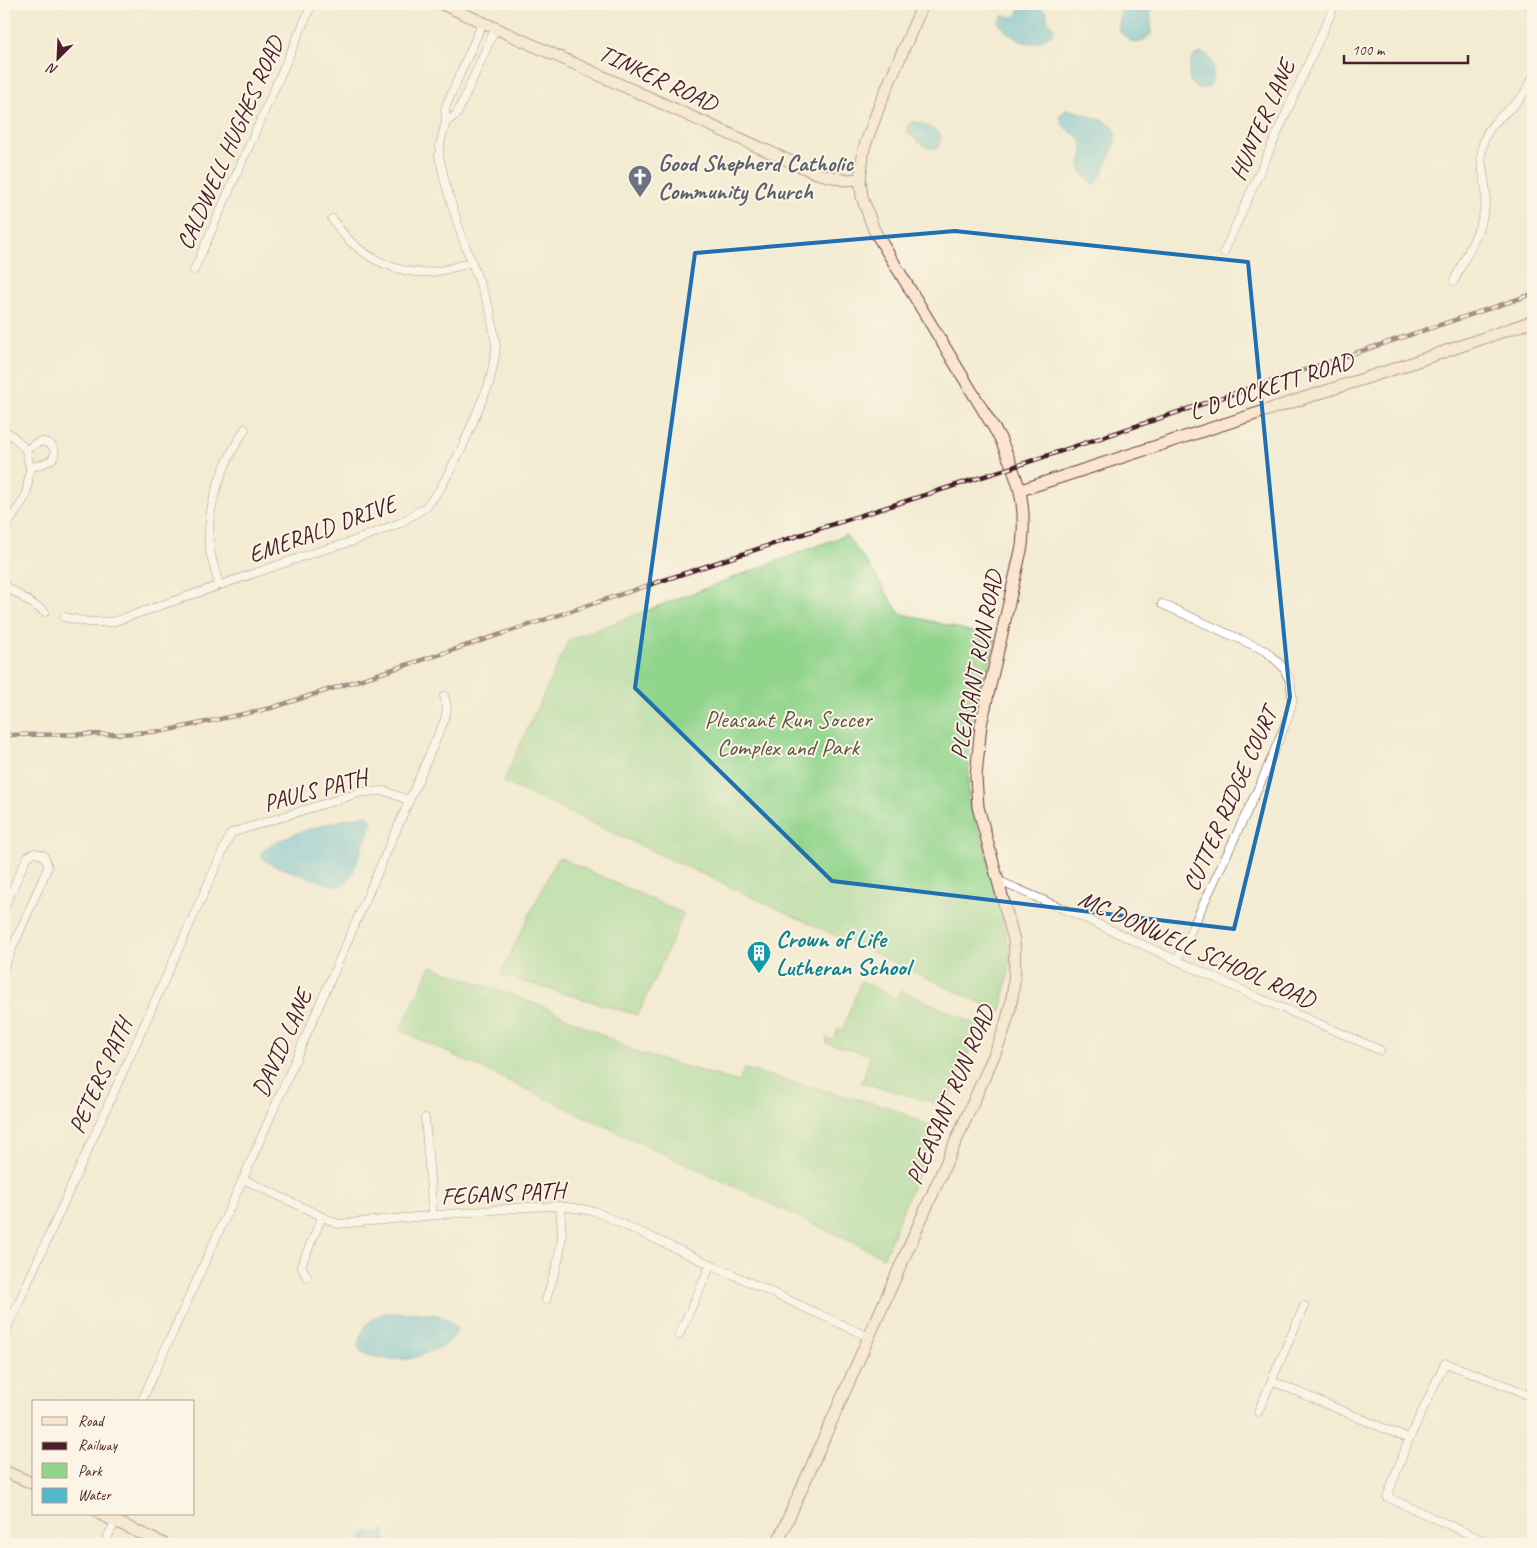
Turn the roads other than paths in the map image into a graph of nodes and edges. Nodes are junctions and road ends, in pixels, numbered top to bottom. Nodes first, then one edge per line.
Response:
1 (312, 4) edge
2 (442, 4) edge
3 (923, 4) edge
4 (1335, 4) edge
5 (1530, 4) edge
6 (1533, 14) edge
7 (483, 22) junction
8 (496, 28) junction
9 (1533, 77) edge
10 (446, 122) junction
11 (860, 179) junction
12 (332, 219) dead end
13 (1224, 252) dead end
14 (472, 262) junction
15 (194, 270) dead end
16 (1454, 281) dead end
17 (1533, 321) edge
18 (245, 429) dead end
19 (4, 430) edge
20 (26, 450) junction
21 (30, 468) junction
22 (1021, 490) junction
23 (4, 530) edge
24 (4, 584) edge
25 (219, 585) junction
26 (1162, 604) dead end
27 (45, 612) dead end
28 (64, 617) dead end
29 (444, 696) dead end
30 (408, 800) junction
31 (231, 833) joint
32 (999, 881) junction
33 (4, 908) edge
34 (1177, 960) junction
35 (4, 967) edge
36 (1380, 1050) dead end
37 (425, 1118) dead end
38 (243, 1179) junction
39 (560, 1206) junction
40 (433, 1215) junction
41 (322, 1217) junction
42 (711, 1264) junction
43 (306, 1277) dead end
44 (546, 1300) dead end
45 (1304, 1306) dead end
46 (4, 1335) edge
47 (679, 1335) dead end
48 (869, 1337) junction
49 (1272, 1381) junction
50 (1533, 1398) edge
51 (142, 1400) edge
52 (1258, 1412) dead end
53 (1409, 1438) junction
54 (4, 1471) edge
55 (32, 1483) edge
56 (104, 1516) edge
57 (115, 1522) junction
58 (104, 1544) edge
59 (164, 1544) edge
60 (777, 1544) edge
61 (1491, 1544) edge

1 - 15 street, CALDWELL HUGHES ROAD
2 - 7 main road, TINKER ROAD
3 - 11 main road, PLEASANT RUN ROAD
4 - 13 street, HUNTER LANE
5 - 6 street
7 - 8 main road, TINKER ROAD
7 - 10 street, EMERALD DRIVE
8 - 10 street, EMERALD DRIVE
8 - 11 main road, TINKER ROAD
9 - 16 street
10 - 14 street, EMERALD DRIVE
11 - 22 main road, PLEASANT RUN ROAD
12 - 14 street
14 - 25 street, EMERALD DRIVE
17 - 22 main road, L D LOCKETT ROAD
18 - 25 street
19 - 20 street
20 - 21 street
20 - 21 street
21 - 23 street
22 - 32 main road, PLEASANT RUN ROAD
24 - 27 street
25 - 28 street, EMERALD DRIVE
26 - 34 street, CUTTER RIDGE COURT
29 - 30 street, DAVID LANE
30 - 31 street, PAULS PATH
30 - 38 street, DAVID LANE
31 - 46 street, PETERS PATH
32 - 34 street, MC DONWELL SCHOOL ROAD
32 - 48 main road, PLEASANT RUN ROAD
33 - 35 street
34 - 36 street, MC DONWELL SCHOOL ROAD
37 - 40 street
38 - 41 street, FEGANS PATH
38 - 51 street, DAVID LANE
39 - 40 street, FEGANS PATH
39 - 42 street, FEGANS PATH
39 - 44 street
40 - 41 street, FEGANS PATH
41 - 43 street
42 - 47 street
42 - 48 street, FEGANS PATH
45 - 49 street
48 - 60 main road, PLEASANT RUN ROAD
49 - 52 street
49 - 53 street
50 - 53 street
53 - 61 street
54 - 55 main road
56 - 57 main road
57 - 58 street
57 - 59 main road

